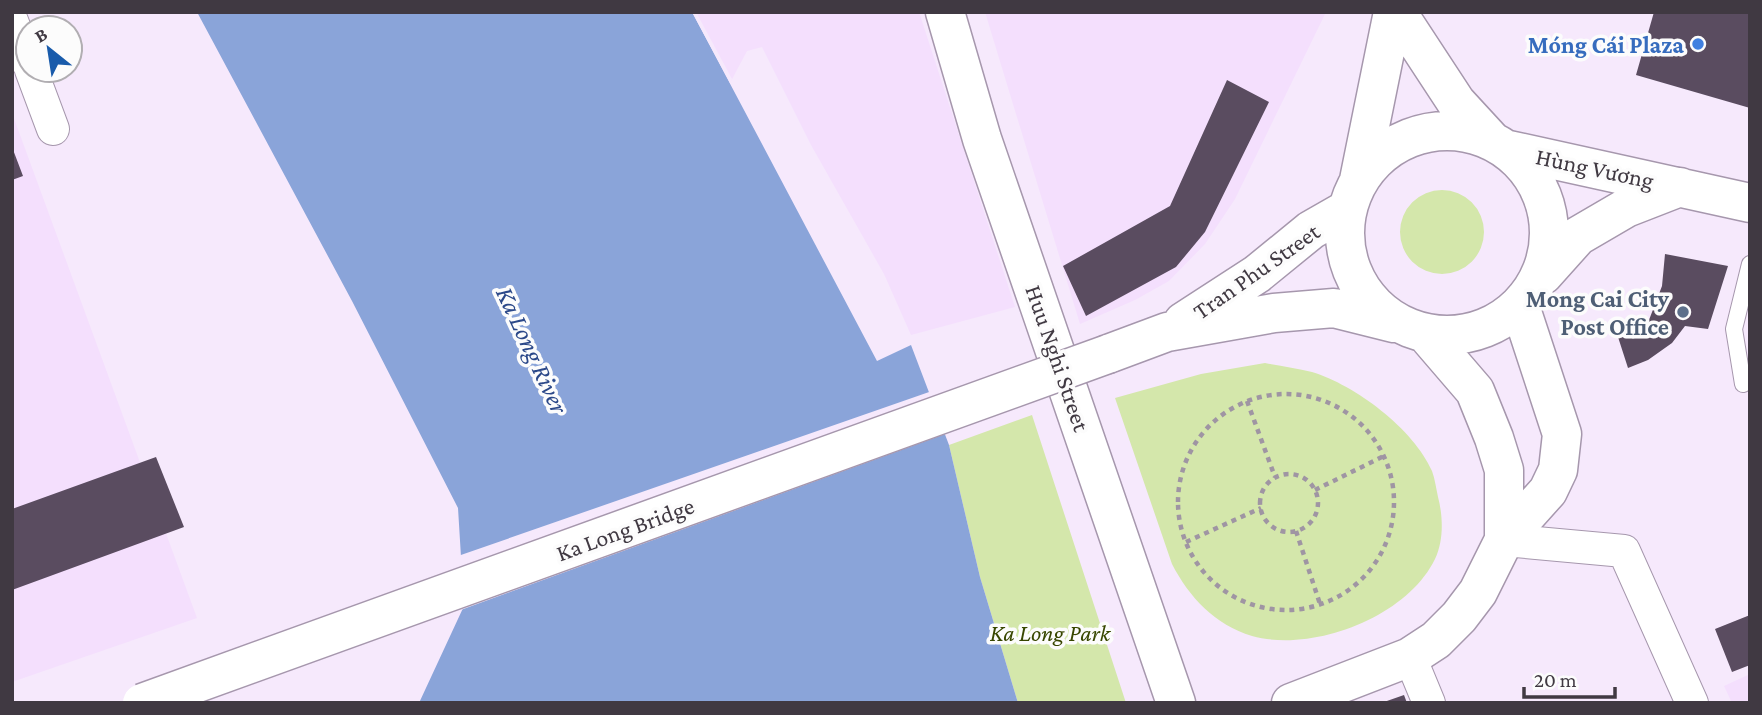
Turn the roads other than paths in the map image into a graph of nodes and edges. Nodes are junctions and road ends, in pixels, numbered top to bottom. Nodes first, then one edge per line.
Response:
1 (945, 12) edge
2 (1395, 12) edge
3 (36, 84) edge
4 (53, 130) dead end
5 (1500, 145) junction
6 (1680, 187) junction
7 (1353, 195) junction
8 (1750, 203) edge
9 (1750, 264) edge
10 (1530, 292) junction
11 (1413, 330) junction
12 (1167, 332) junction
13 (1108, 354) joint
14 (1743, 384) dead end
15 (1504, 540) junction
16 (1410, 657) junction
17 (142, 703) edge
18 (1176, 703) edge
19 (1292, 703) edge
20 (1429, 703) edge
21 (1692, 703) edge

1 - 18 main road, Huu Nghi Street
2 - 5 main road
2 - 7 main road
3 - 4 street
5 - 6 main road, Hùng Vương
5 - 7 main road
5 - 10 main road
6 - 8 main road
6 - 10 main road, Hùng Vương
7 - 11 main road
7 - 12 main road, Tran Phu Street
9 - 14 lane
10 - 11 main road
10 - 15 main road
11 - 12 main road, Tran Phu Street
11 - 15 main road
12 - 13 main road, Tran Phu Street
13 - 17 main road, Ka Long Bridge, bridge
15 - 16 main road
15 - 21 street
16 - 19 main road
16 - 20 street

